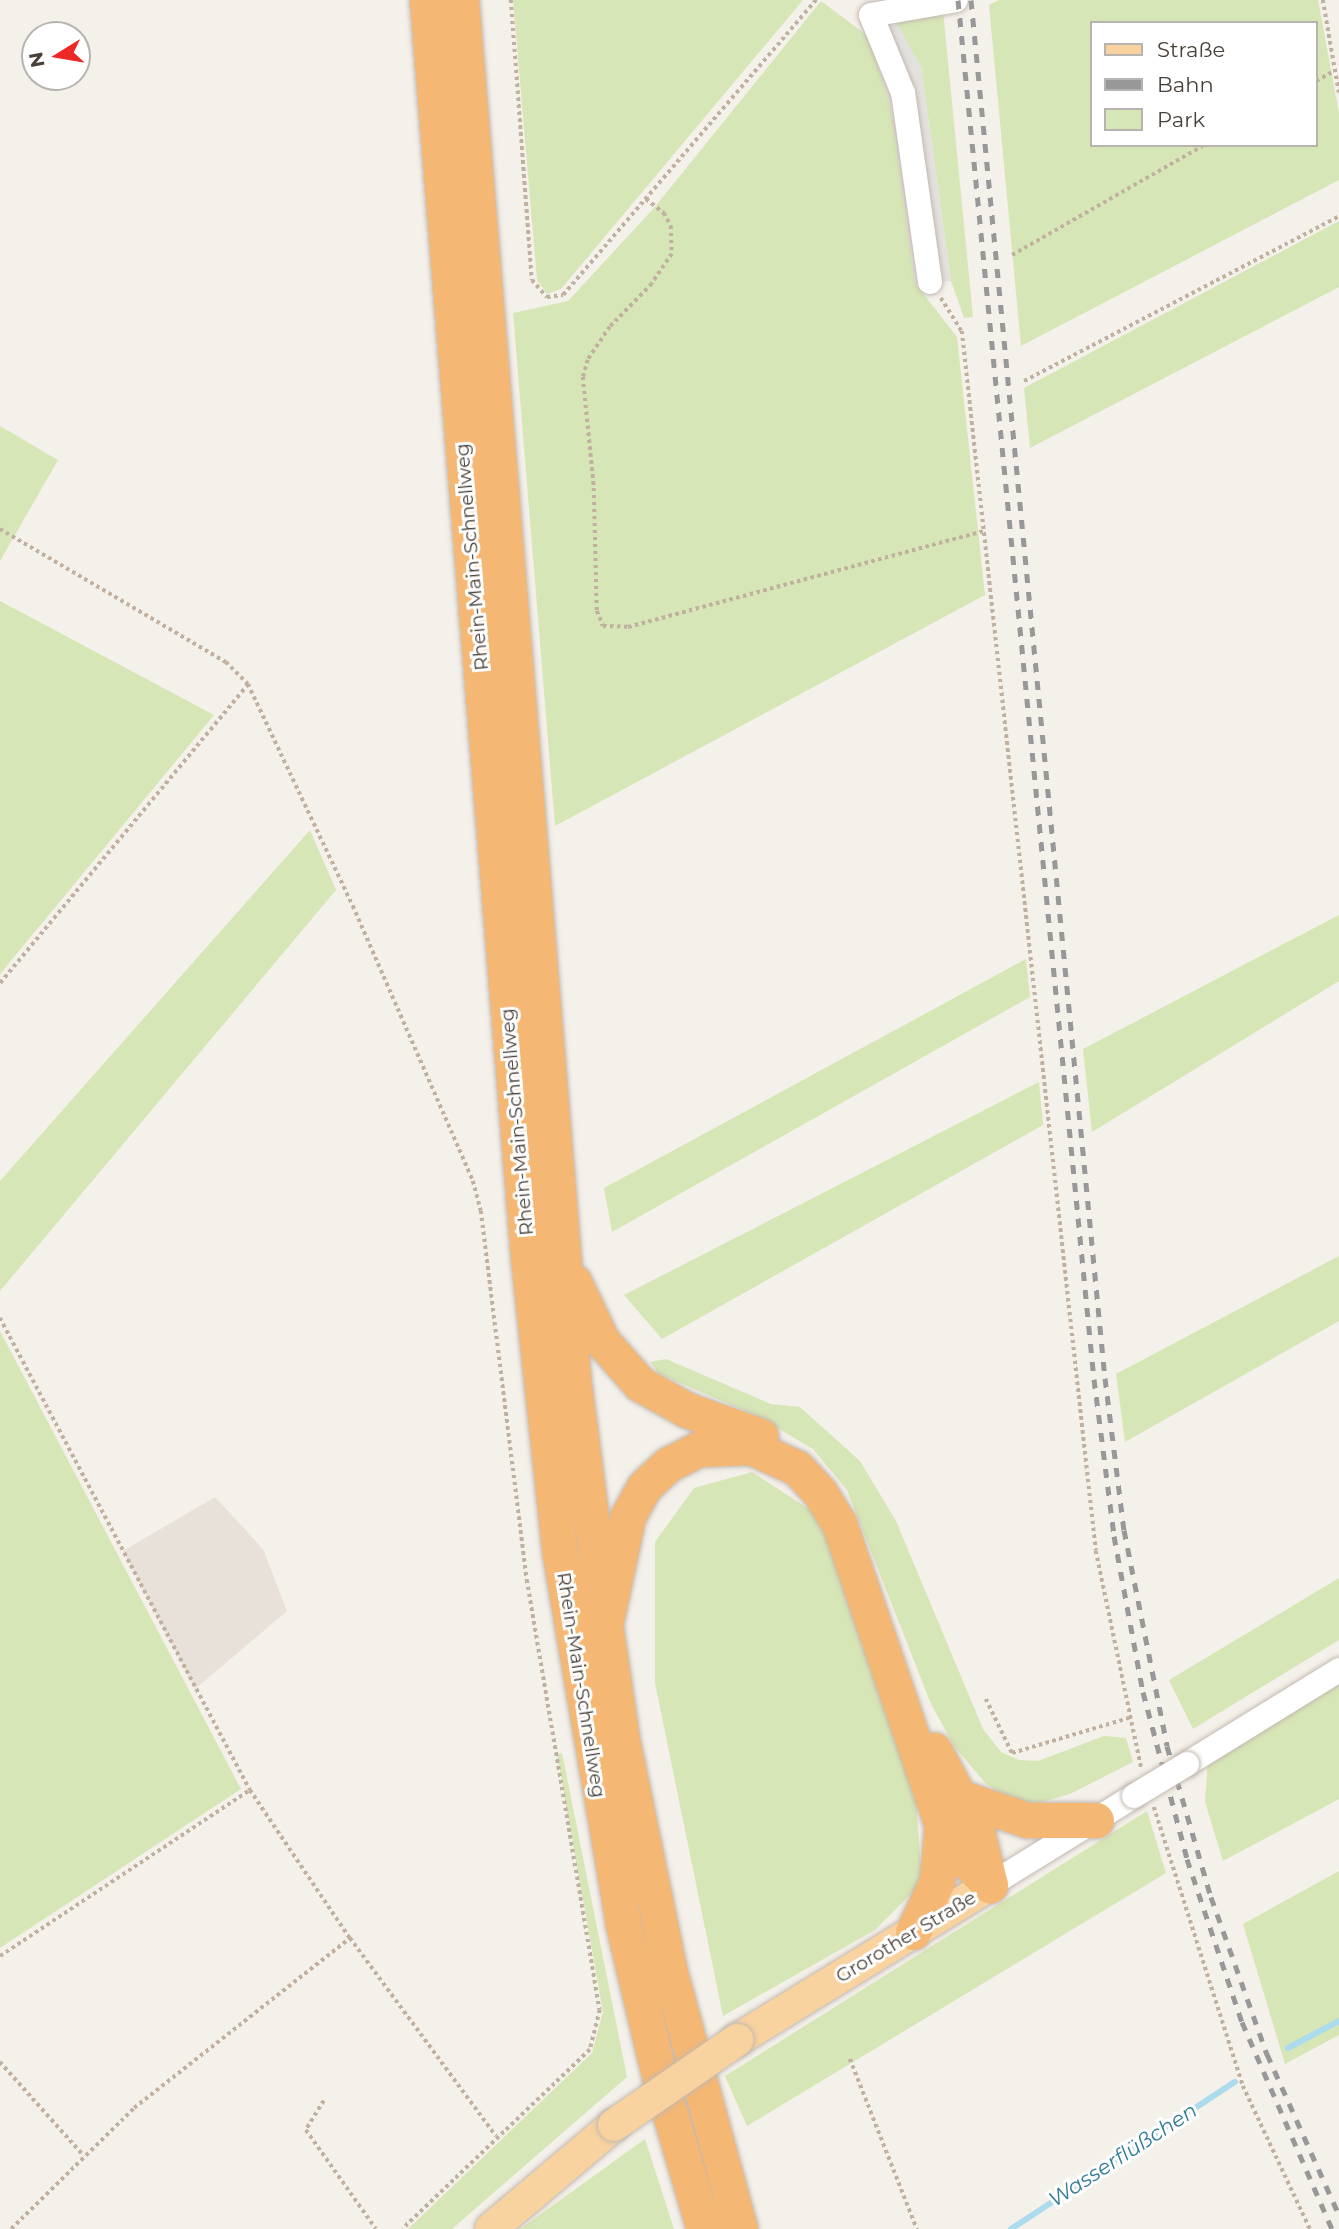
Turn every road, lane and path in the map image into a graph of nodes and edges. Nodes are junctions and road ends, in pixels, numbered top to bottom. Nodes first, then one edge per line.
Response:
1 (427, 0) edge
2 (461, 0) edge
3 (511, 0) edge
4 (816, 0) edge
5 (956, 0) edge
6 (1323, 0) edge
7 (1334, 71) junction
8 (1318, 80) edge
9 (1339, 93) edge
10 (1201, 147) edge
11 (646, 199) junction
12 (1339, 216) edge
13 (1012, 255) dead end
14 (930, 282) joint
15 (1024, 382) dead end
16 (0, 528) edge
17 (984, 531) junction
18 (248, 684) junction
19 (0, 983) edge
20 (562, 1253) junction
21 (0, 1318) edge
22 (605, 1625) junction
23 (1339, 1670) edge
24 (986, 1699) dead end
25 (1129, 1718) junction
26 (1142, 1770) dead end
27 (250, 1790) junction
28 (1142, 1796) junction
29 (952, 1811) junction
30 (1096, 1819) junction
31 (990, 1885) junction
32 (913, 1932) junction
33 (350, 1938) junction
34 (0, 1956) edge
35 (850, 2059) dead end
36 (0, 2062) edge
37 (324, 2101) dead end
38 (496, 2136) junction
39 (83, 2156) junction
40 (11, 2229) edge
41 (376, 2229) edge
42 (403, 2229) edge
43 (491, 2229) edge
44 (704, 2229) edge
45 (740, 2229) edge
46 (917, 2229) edge
47 (1310, 2229) edge

1 - 44 highway, Rhein-Main-Schnellweg
2 - 20 highway, Rhein-Main-Schnellweg
3 - 11 path
4 - 11 path
5 - 14 street
6 - 7 path
7 - 8 path
7 - 9 path
10 - 13 path
11 - 17 path
12 - 15 path
14 - 17 path
16 - 18 path
17 - 25 path
18 - 19 path
18 - 38 path
20 - 22 highway, Rhein-Main-Schnellweg
20 - 29 highway
21 - 27 path
22 - 29 highway
22 - 45 highway, Rhein-Main-Schnellweg
23 - 28 street, Grorother Straße, bridge
24 - 25 path
25 - 26 path
27 - 33 path
27 - 34 path
28 - 30 street, Grorother Straße
28 - 47 path
29 - 30 highway
29 - 31 highway
29 - 32 highway
30 - 31 street, Grorother Straße
31 - 32 main road, Grorother Straße
32 - 43 main road, Grorother Straße, bridge
33 - 38 path
33 - 39 path
35 - 46 path
36 - 39 path
37 - 41 path
38 - 42 path
39 - 40 path

